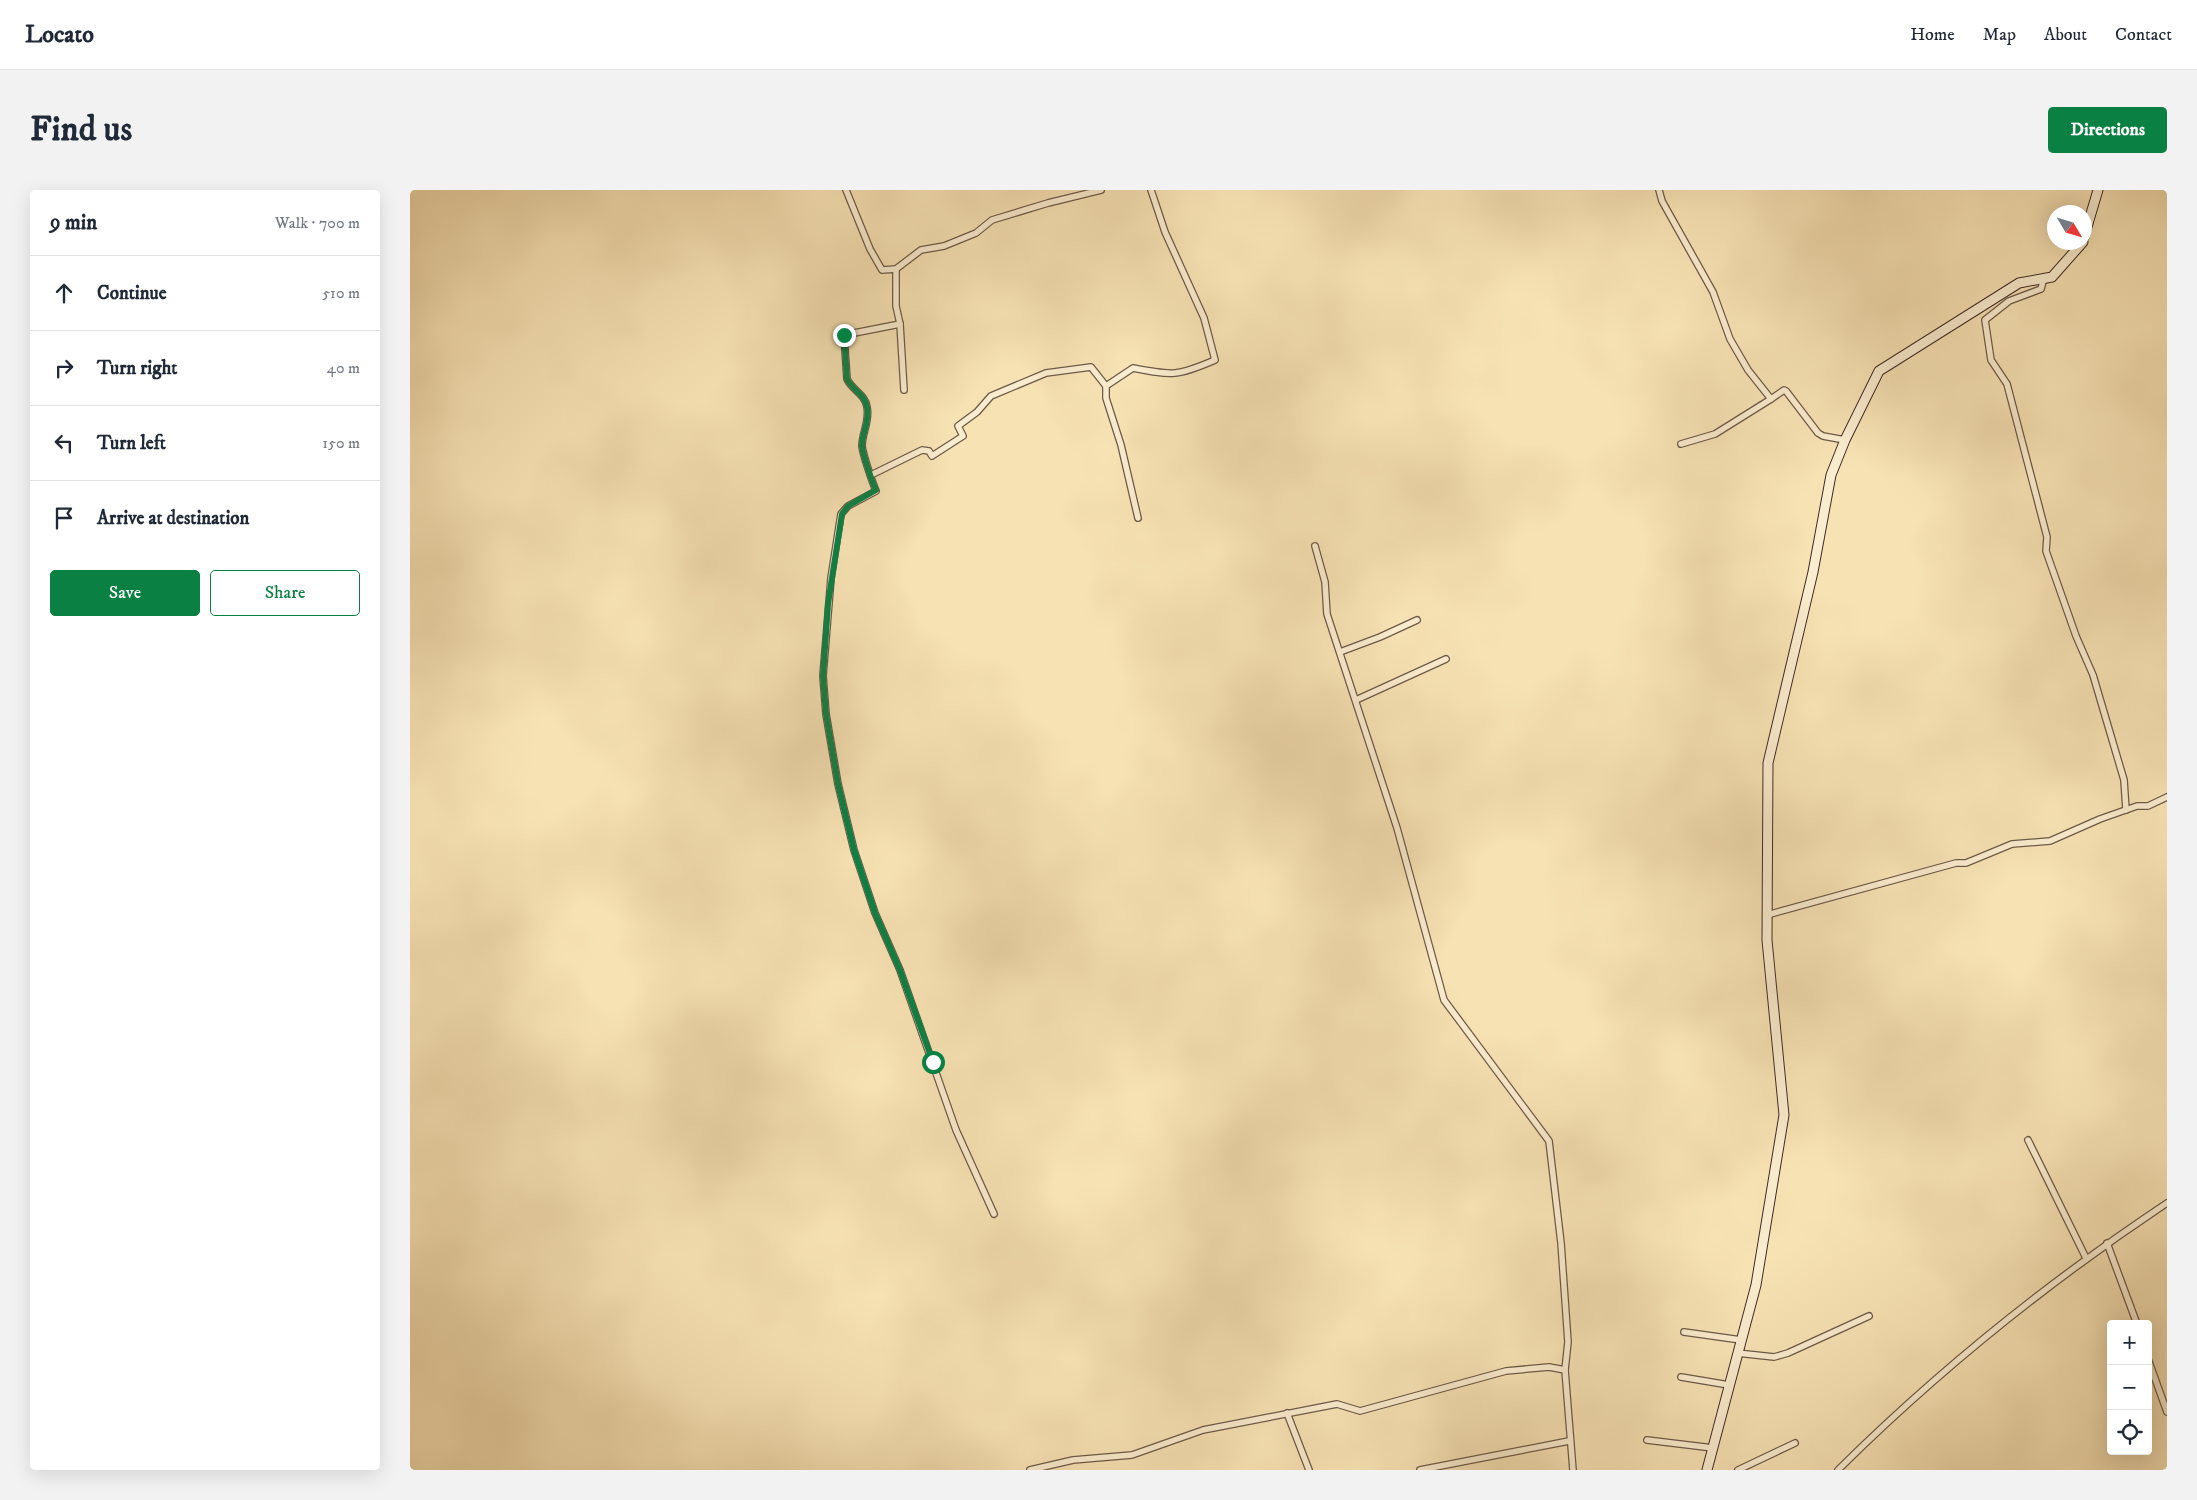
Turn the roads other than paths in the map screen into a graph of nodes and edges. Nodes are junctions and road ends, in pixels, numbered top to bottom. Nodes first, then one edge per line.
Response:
1 (846, 190) edge
2 (1100, 190) edge
3 (1151, 190) edge
4 (1659, 190) edge
5 (2098, 190) edge
6 (2092, 210) edge
7 (2076, 250) edge
8 (896, 269) junction
9 (2044, 278) junction
10 (900, 324) junction
11 (1106, 386) junction
12 (904, 390) dead end
13 (1771, 399) junction
14 (1845, 440) junction
15 (1681, 444) dead end
16 (871, 475) junction
17 (1138, 518) dead end
18 (1315, 546) dead end
19 (1417, 620) dead end
20 (1340, 652) junction
21 (1446, 659) dead end
22 (1356, 700) junction
23 (2167, 797) edge
24 (2126, 810) junction
25 (1767, 915) junction
26 (2028, 1140) dead end
27 (2167, 1204) edge
28 (994, 1214) dead end
29 (2107, 1243) junction
30 (2086, 1258) junction
31 (1870, 1316) dead end
32 (2135, 1320) edge
33 (1684, 1332) dead end
34 (1741, 1340) junction
35 (1737, 1353) junction
36 (2150, 1365) edge
37 (1565, 1370) junction
38 (1681, 1377) dead end
39 (1729, 1384) junction
40 (2167, 1412) edge
41 (1287, 1413) junction
42 (1647, 1440) dead end
43 (1569, 1441) junction
44 (1795, 1443) dead end
45 (1712, 1448) junction
46 (1030, 1470) edge
47 (1309, 1470) edge
48 (1420, 1470) edge
49 (1573, 1470) edge
50 (1707, 1470) edge
51 (1738, 1470) edge
52 (1838, 1470) edge

1 - 8 street
2 - 8 street
3 - 11 street
4 - 13 street
5 - 6 street
7 - 9 street
8 - 10 street
9 - 14 street
9 - 24 street
10 - 12 street
10 - 16 street
11 - 16 street
11 - 17 street
13 - 14 street
13 - 15 street
14 - 25 street
16 - 28 street
18 - 20 street
19 - 20 street
20 - 22 street
21 - 22 street
22 - 37 street
23 - 24 street
24 - 25 street
25 - 34 street
26 - 30 street
27 - 29 street
29 - 30 street
29 - 32 street
30 - 52 street
31 - 35 street
33 - 34 street
34 - 35 street
35 - 39 street
36 - 40 street
37 - 41 street
37 - 43 street
38 - 39 street
39 - 45 street
41 - 46 street
41 - 47 street
42 - 45 street
43 - 48 street
43 - 49 street
44 - 51 street
45 - 50 street

